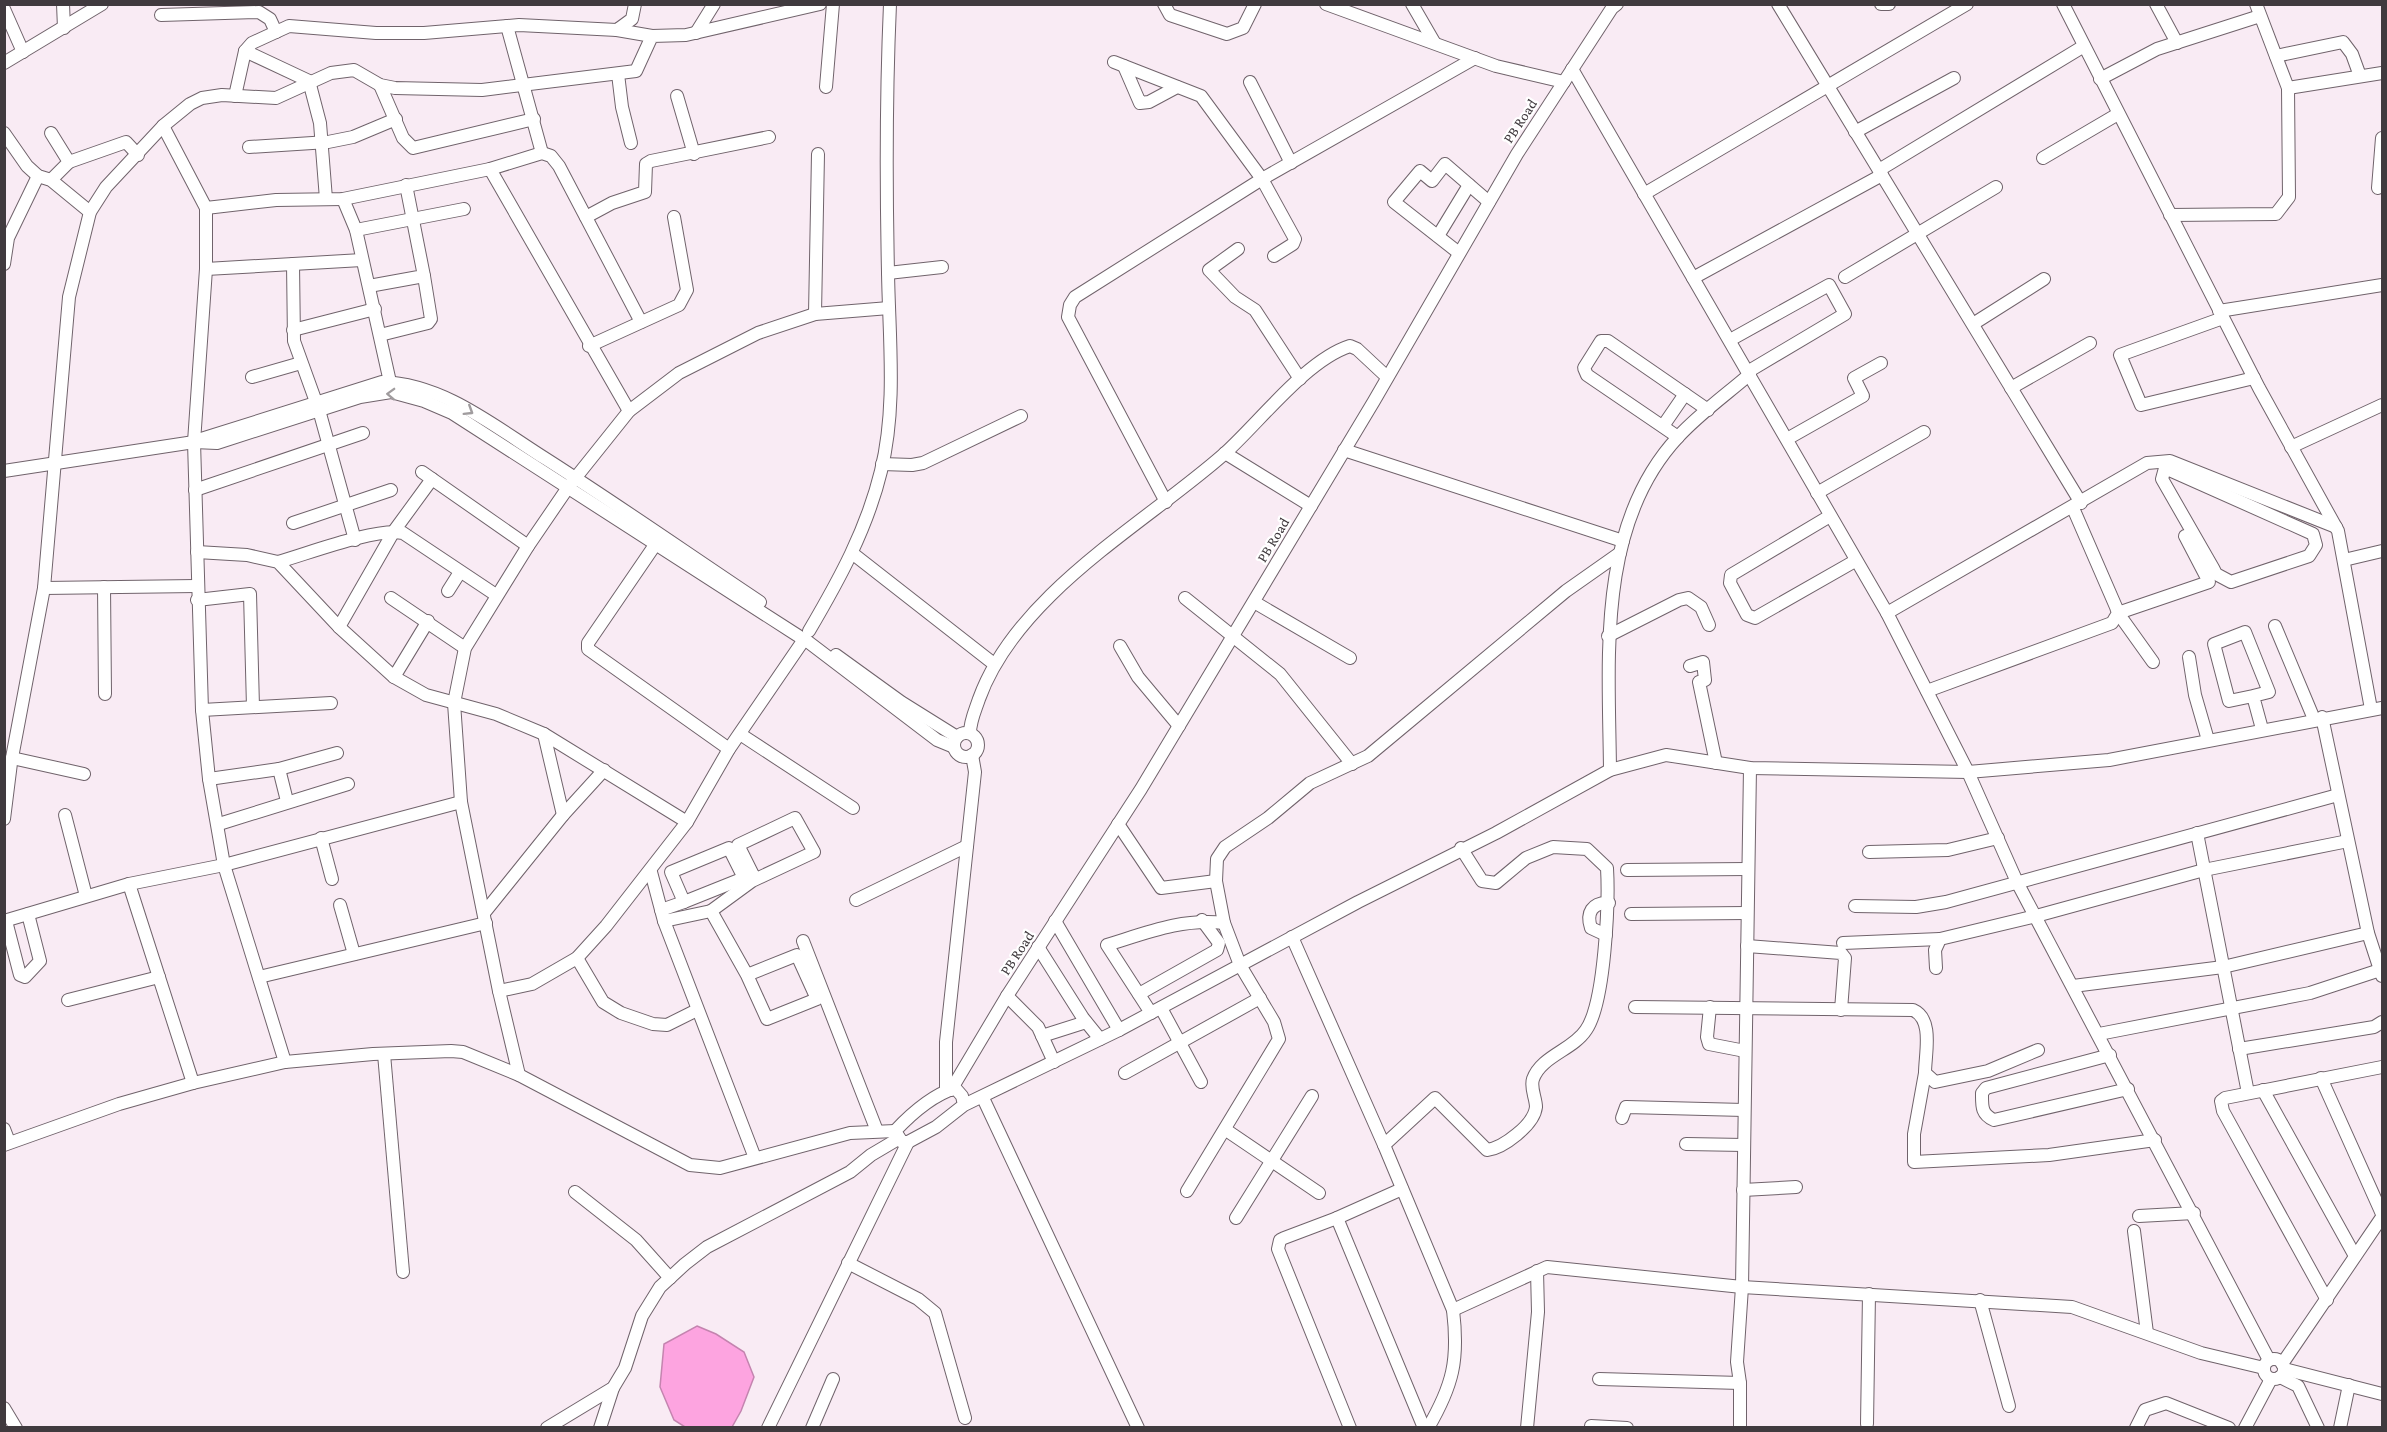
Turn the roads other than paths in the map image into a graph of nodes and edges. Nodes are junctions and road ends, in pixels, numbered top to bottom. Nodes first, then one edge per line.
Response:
1 (63, 4) edge
2 (102, 4) edge
3 (635, 4) edge
4 (714, 4) edge
5 (820, 4) edge
6 (833, 4) edge
7 (890, 4) edge
8 (1164, 4) edge
9 (1255, 4) edge
10 (1326, 4) edge
11 (1412, 4) edge
12 (1617, 4) edge
13 (1778, 4) edge
14 (1881, 4) edge
15 (1889, 4) edge
16 (1967, 4) edge
17 (2062, 4) edge
18 (2156, 4) edge
19 (4, 9) edge
20 (2258, 10) edge
21 (161, 15) dead end
22 (507, 26) junction
23 (64, 28) junction
24 (617, 30) junction
25 (276, 32) junction
26 (696, 33) junction
27 (652, 36) junction
28 (1434, 42) junction
29 (2176, 43) junction
30 (2084, 46) junction
31 (245, 51) junction
32 (24, 52) junction
33 (2276, 56) junction
34 (1475, 58) junction
35 (4, 63) edge
36 (1572, 69) junction
37 (2382, 73) edge
38 (618, 74) junction
39 (2360, 76) junction
40 (1954, 78) dead end
41 (2100, 79) junction
42 (309, 81) junction
43 (1250, 82) dead end
44 (1564, 82) junction
45 (524, 84) junction
46 (380, 85) junction
47 (1827, 85) junction
48 (826, 87) dead end
49 (1177, 87) junction
50 (2288, 88) junction
51 (235, 96) junction
52 (677, 96) dead end
53 (2118, 114) junction
54 (396, 119) junction
55 (534, 119) junction
56 (163, 126) junction
57 (51, 132) dead end
58 (1856, 132) junction
59 (4, 133) edge
60 (769, 137) dead end
61 (2382, 138) edge
62 (322, 142) junction
63 (631, 144) dead end
64 (249, 147) dead end
65 (9, 152) edge
66 (542, 153) junction
67 (694, 154) junction
68 (818, 154) dead end
69 (138, 155) junction
70 (2043, 158) dead end
71 (69, 162) junction
72 (1291, 163) junction
73 (490, 169) junction
74 (1880, 173) junction
75 (38, 176) junction
76 (1262, 179) junction
77 (51, 180) junction
78 (1469, 185) junction
79 (406, 186) junction
80 (1996, 187) dead end
81 (2378, 188) dead end
82 (1644, 194) junction
83 (343, 198) junction
84 (326, 199) junction
85 (1489, 202) junction
86 (206, 208) junction
87 (464, 209) dead end
88 (90, 212) junction
89 (2170, 215) junction
90 (586, 217) junction
91 (674, 217) dead end
92 (415, 220) junction
93 (356, 230) junction
94 (1918, 234) junction
95 (1438, 236) junction
96 (1238, 249) dead end
97 (1459, 253) junction
98 (1274, 256) dead end
99 (362, 260) junction
100 (4, 264) edge
101 (293, 264) junction
102 (942, 267) dead end
103 (206, 269) junction
104 (888, 273) junction
105 (424, 276) junction
106 (1845, 277) dead end
107 (1693, 278) junction
108 (2044, 279) dead end
109 (2382, 285) edge
110 (369, 286) junction
111 (889, 308) junction
112 (375, 309) junction
113 (815, 314) junction
114 (2221, 315) junction
115 (641, 322) junction
116 (1973, 324) junction
117 (293, 330) junction
118 (380, 335) junction
119 (1730, 340) junction
120 (2090, 343) dead end
121 (589, 346) junction
122 (302, 363) junction
123 (1881, 363) dead end
124 (1750, 372) junction
125 (252, 377) dead end
126 (1387, 377) junction
127 (2254, 378) junction
128 (1300, 379) junction
129 (390, 382) junction
130 (2011, 388) junction
131 (1685, 394) junction
132 (432, 398) junction
133 (2382, 405) edge
134 (317, 406) junction
135 (1708, 410) junction
136 (629, 411) junction
137 (1021, 416) dead end
138 (1663, 426) junction
139 (1924, 432) dead end
140 (363, 434) dead end
141 (1678, 436) junction
142 (1787, 439) junction
143 (194, 442) junction
144 (327, 445) junction
145 (2291, 447) junction
146 (1344, 450) junction
147 (1225, 453) junction
148 (2147, 463) junction
149 (56, 464) junction
150 (882, 464) junction
151 (4, 471) edge
152 (572, 482) junction
153 (195, 490) junction
154 (391, 490) dead end
155 (1817, 493) junction
156 (2242, 495) junction
157 (1167, 502) junction
158 (344, 504) junction
159 (2077, 505) junction
160 (1311, 506) junction
161 (1830, 516) junction
162 (293, 523) dead end
163 (2336, 527) junction
164 (394, 531) junction
165 (355, 540) junction
166 (655, 544) junction
167 (528, 546) junction
168 (1622, 547) junction
169 (2382, 551) edge
170 (196, 552) junction
171 (852, 553) junction
172 (2344, 560) junction
173 (1855, 561) junction
174 (278, 562) junction
175 (460, 572) junction
176 (196, 586) junction
177 (104, 587) junction
178 (44, 588) junction
179 (448, 591) dead end
180 (496, 595) junction
181 (391, 598) dead end
182 (1185, 598) dead end
183 (197, 600) junction
184 (1254, 602) junction
185 (1887, 613) junction
186 (2118, 613) junction
187 (428, 621) junction
188 (1709, 625) dead end
189 (2275, 626) dead end
190 (339, 627) junction
191 (806, 636) junction
192 (1608, 636) junction
193 (1233, 637) junction
194 (1120, 646) dead end
195 (465, 648) junction
196 (2189, 657) dead end
197 (1350, 658) dead end
198 (2153, 662) dead end
199 (994, 664) junction
200 (1690, 666) dead end
201 (394, 677) junction
202 (1927, 691) junction
203 (105, 693) dead end
204 (2253, 696) junction
205 (331, 703) dead end
206 (454, 703) junction
207 (253, 707) junction
208 (2377, 708) edge
209 (202, 710) junction
210 (2318, 718) junction
211 (1179, 726) junction
212 (2262, 729) junction
213 (544, 734) junction
214 (740, 734) junction
215 (970, 734) junction
216 (2208, 740) junction
217 (956, 742) junction
218 (729, 749) junction
219 (337, 753) dead end
220 (972, 755) junction
221 (10, 762) edge
222 (1716, 762) junction
223 (1352, 764) junction
224 (1750, 768) junction
225 (279, 769) junction
226 (604, 770) junction
227 (1610, 770) junction
228 (1968, 772) junction
229 (84, 774) dead end
230 (209, 779) junction
231 (348, 784) dead end
232 (2338, 795) junction
233 (287, 801) junction
234 (461, 802) junction
235 (853, 808) dead end
236 (65, 814) dead end
237 (563, 815) junction
238 (4, 819) edge
239 (687, 822) junction
240 (219, 824) junction
241 (1118, 824) junction
242 (2197, 833) junction
243 (321, 838) junction
244 (1998, 838) junction
245 (2348, 842) junction
246 (967, 846) junction
247 (1461, 848) junction
248 (1869, 852) dead end
249 (224, 865) junction
250 (1748, 869) junction
251 (1628, 870) dead end
252 (2204, 870) junction
253 (651, 872) junction
254 (332, 879) dead end
255 (755, 879) junction
256 (1216, 881) junction
257 (2017, 882) junction
258 (129, 884) junction
259 (86, 896) junction
260 (856, 900) dead end
261 (684, 902) junction
262 (1609, 903) junction
263 (340, 905) dead end
264 (1855, 906) dead end
265 (711, 911) junction
266 (1747, 913) junction
267 (28, 914) junction
268 (1631, 914) dead end
269 (663, 916) junction
270 (2036, 916) junction
271 (485, 918) junction
272 (1202, 920) junction
273 (5, 921) edge
274 (1056, 921) junction
275 (1224, 923) junction
276 (2368, 933) junction
277 (1606, 935) junction
278 (1292, 937) junction
279 (1940, 939) junction
280 (803, 941) dead end
281 (1843, 943) dead end
282 (1747, 946) junction
283 (1038, 947) junction
284 (354, 954) junction
285 (577, 958) junction
286 (1240, 965) junction
287 (2223, 967) junction
288 (1936, 968) dead end
289 (2381, 974) edge
290 (747, 975) junction
291 (159, 977) junction
292 (259, 977) junction
293 (2073, 986) junction
294 (499, 991) junction
295 (1139, 994) junction
296 (1007, 996) junction
297 (1260, 998) junction
298 (68, 1000) dead end
299 (1635, 1007) dead end
300 (1710, 1007) junction
301 (1746, 1007) junction
302 (2230, 1008) junction
303 (697, 1010) junction
304 (1156, 1010) junction
305 (1841, 1010) junction
306 (1086, 1022) junction
307 (2382, 1022) edge
308 (1119, 1030) junction
309 (2099, 1034) junction
310 (1042, 1036) junction
311 (1100, 1040) junction
312 (1180, 1043) junction
313 (2239, 1049) junction
314 (2038, 1050) dead end
315 (1745, 1051) junction
316 (384, 1054) junction
317 (2110, 1055) junction
318 (285, 1062) junction
319 (1054, 1062) junction
320 (2382, 1070) edge
321 (1125, 1073) dead end
322 (1924, 1073) junction
323 (519, 1075) junction
324 (2321, 1078) junction
325 (1201, 1082) dead end
326 (193, 1083) junction
327 (2128, 1089) junction
328 (949, 1090) junction
329 (2263, 1090) junction
330 (2248, 1093) junction
331 (1312, 1096) dead end
332 (983, 1098) junction
333 (964, 1105) junction
334 (1744, 1110) junction
335 (1622, 1118) dead end
336 (4, 1129) edge
337 (1226, 1130) junction
338 (877, 1131) junction
339 (900, 1137) junction
340 (2155, 1140) junction
341 (7, 1143) edge
342 (1686, 1144) dead end
343 (1384, 1145) junction
344 (1744, 1145) junction
345 (755, 1158) junction
346 (1272, 1161) junction
347 (1796, 1187) dead end
348 (1402, 1189) junction
349 (1743, 1190) junction
350 (1187, 1191) dead end
351 (575, 1192) dead end
352 (1319, 1193) dead end
353 (2194, 1214) junction
354 (2382, 1215) edge
355 (2139, 1216) dead end
356 (1236, 1218) dead end
357 (1337, 1218) junction
358 (2134, 1231) dead end
359 (2355, 1256) junction
360 (848, 1263) junction
361 (1537, 1271) junction
362 (404, 1272) dead end
363 (670, 1278) junction
364 (1742, 1287) junction
365 (1869, 1294) junction
366 (1980, 1300) junction
367 (2326, 1300) junction
368 (1453, 1310) junction
369 (2147, 1333) junction
370 (2267, 1364) junction
371 (2279, 1372) junction
372 (833, 1379) dead end
373 (1599, 1379) dead end
374 (1740, 1383) junction
375 (2349, 1385) junction
376 (613, 1388) junction
377 (2382, 1394) edge
378 (2009, 1406) dead end
379 (4, 1408) edge
380 (965, 1418) dead end
381 (1867, 1424) dead end
382 (1591, 1426) edge
383 (16, 1428) edge
384 (547, 1428) edge
385 (600, 1428) edge
386 (768, 1428) edge
387 (812, 1428) edge
388 (1138, 1428) edge
389 (1350, 1428) edge
390 (1426, 1428) edge
391 (1527, 1428) edge
392 (1627, 1428) edge
393 (1740, 1428) edge
394 (2136, 1428) edge
395 (2229, 1428) edge
396 (2245, 1428) edge
397 (2318, 1428) edge
398 (2340, 1428) edge

1 - 23 street
2 - 23 street
3 - 24 street
4 - 26 street
5 - 26 street
6 - 48 street
7 - 104 street
8 - 9 street
10 - 28 street
11 - 28 street
12 - 36 street, PB Road
13 - 47 street
14 - 15 street
16 - 47 street
17 - 30 street
18 - 29 street
19 - 32 street
20 - 29 street
20 - 33 street
21 - 25 street
22 - 24 street
22 - 25 street
22 - 45 street
23 - 32 street
24 - 27 street
25 - 31 street
26 - 27 street
27 - 38 street
28 - 34 street
29 - 41 street
30 - 41 street
30 - 74 street
31 - 42 street
31 - 51 street
32 - 35 street
33 - 39 street
33 - 50 street
34 - 44 street
34 - 72 street
36 - 44 street, PB Road
36 - 82 street
37 - 39 street
38 - 45 street
38 - 63 street
39 - 50 street
40 - 58 street
41 - 53 street
42 - 46 street
42 - 51 street
42 - 62 street
43 - 72 street
44 - 85 street, PB Road
45 - 46 street
45 - 55 street
46 - 54 street
47 - 58 street
47 - 82 street
49 - 49 street
49 - 76 street
50 - 89 street
51 - 56 street
52 - 67 street
53 - 70 street
53 - 89 street
54 - 55 street
54 - 62 street
55 - 66 street
56 - 69 street
56 - 86 street
57 - 71 street
58 - 74 street
59 - 65 street
60 - 67 street
61 - 81 street
62 - 64 street
62 - 84 street
65 - 75 street
66 - 73 street
66 - 90 street
67 - 90 street
68 - 113 street
69 - 71 street
69 - 88 street
71 - 77 street
72 - 76 street
73 - 79 street
73 - 121 street
74 - 94 street
74 - 107 street
75 - 77 street
75 - 100 street
76 - 98 street
76 - 157 street
77 - 88 street
78 - 85 street
78 - 95 street
78 - 95 street
79 - 83 street
79 - 92 street
80 - 94 street
82 - 107 street
83 - 84 street
83 - 93 street
84 - 86 street
85 - 97 street, PB Road
86 - 103 street
87 - 92 street
88 - 149 street
89 - 114 street
90 - 115 street
91 - 115 street
92 - 93 street
92 - 105 street
93 - 99 street
94 - 106 street
94 - 116 street
95 - 97 street
96 - 128 street
97 - 126 street, PB Road
99 - 101 street
99 - 110 street
101 - 103 street
101 - 117 street
102 - 104 street
103 - 143 street
104 - 111 street
105 - 110 street
105 - 118 street
107 - 119 street
108 - 116 street
109 - 114 street
110 - 112 street
111 - 113 street
111 - 150 street
112 - 117 street
112 - 118 street
113 - 136 street
114 - 127 street
114 - 127 street
115 - 121 street
116 - 130 street
117 - 122 street
118 - 129 street
119 - 124 street
119 - 124 street
120 - 130 street
121 - 136 street
122 - 125 street
122 - 134 street
123 - 142 street
124 - 135 street
124 - 142 street
126 - 128 street
126 - 146 street, PB Road
127 - 145 street
128 - 147 street
129 - 132 street
129 - 134 street
130 - 159 street
131 - 135 street
131 - 138 street
131 - 138 street
132 -> 134 street
132 - 152 street
133 - 145 street
134 - 143 street
134 - 144 street
135 - 141 street
136 - 152 street
137 - 150 street
138 - 141 street
139 - 155 street
140 - 144 street
141 - 168 street
142 - 155 street
143 - 149 street
143 - 153 street
144 - 153 street
144 - 158 street
145 - 163 street
146 - 160 street, PB Road
146 - 168 street
147 - 157 street
147 - 160 street
148 - 156 street
148 - 159 street
148 - 186 street
149 - 151 street
149 - 178 street
150 - 171 street
152 - 166 street
152 - 167 street
152 - 191 street
153 - 170 street
154 - 158 street
155 - 161 street
156 - 156 street
156 - 163 street
157 - 199 street
158 - 162 street
158 - 165 street
159 - 185 street
159 - 186 street
160 - 184 street, PB Road
161 - 173 street
161 - 173 street
163 - 172 street
164 - 165 street
164 - 167 street
164 - 175 street
164 - 190 street
165 - 174 street
166 - 191 street
166 - 218 street
167 - 180 street
168 - 192 street
168 - 223 street
169 - 172 street
170 - 174 street
170 - 176 street
171 - 191 street
171 - 199 street
172 - 208 street
173 - 185 street
174 - 190 street
175 - 179 street
175 - 180 street
176 - 177 street
176 - 183 street
177 - 178 street
177 - 203 street
178 - 221 street
180 - 195 street
181 - 187 street
182 - 193 street
183 - 207 street
183 - 209 street
184 - 193 street, PB Road
184 - 197 street
185 - 202 street
186 - 198 street
186 - 202 street
187 - 195 street
187 - 201 street
188 - 192 street
189 - 210 street
190 - 201 street
191 - 214 street
191 - 217 street
192 - 227 street
193 - 211 street, PB Road
193 - 223 street
194 - 211 street
195 - 206 street
196 - 216 street
199 - 215 street
200 - 222 street
201 - 206 street
202 - 228 street
204 - 204 street
204 - 212 street
205 - 207 street
206 - 213 street
206 - 234 street
207 - 209 street
208 - 210 street
209 - 230 street
210 - 212 street
210 - 232 street
211 - 241 street, PB Road
212 - 216 street
213 - 226 street
213 - 237 street
214 - 218 street
214 - 235 street
215 - 217 street
215 - 220 street
216 - 228 street
217 - 220 street
218 - 239 street
219 - 225 street
220 - 246 street
221 - 229 street
221 - 238 street
222 - 224 street
222 - 227 street
223 - 256 street
224 - 228 street
224 - 250 street
225 - 230 street
225 - 233 street
226 - 237 street
226 - 239 street
227 - 247 street
228 - 244 street
230 - 240 street
231 - 233 street
232 - 242 street
232 - 245 street
233 - 240 street
234 - 243 street
234 - 271 street
236 - 259 street
237 - 271 street
239 - 253 street
240 - 249 street
241 - 256 street
241 - 274 street, PB Road
242 - 252 street
242 - 257 street
243 - 249 street
243 - 254 street
244 - 248 street
244 - 257 street
245 - 252 street
245 - 276 street
246 - 260 street
246 - 328 street
247 - 262 street
247 - 278 street
249 - 258 street
249 - 292 street
250 - 251 street
250 - 266 street
252 - 270 street
252 - 287 street
253 - 269 street
253 - 285 street
255 - 255 street
255 - 265 street
256 - 275 street
257 - 264 street
257 - 270 street
258 - 259 street
258 - 291 street
259 - 267 street
261 - 261 street
261 - 269 street
262 - 277 street
262 - 277 street
263 - 284 street
265 - 269 street
265 - 290 street
266 - 268 street
266 - 282 street
267 - 273 street
267 - 273 street
269 - 303 street
270 - 279 street
270 - 293 street
271 - 284 street
271 - 294 street
272 - 275 street
272 - 295 street
272 - 295 street
274 - 283 street, PB Road
274 - 308 street
275 - 286 street
276 - 287 street
276 - 289 street
277 - 343 street
278 - 286 street
278 - 343 street
279 - 281 street
279 - 288 street
280 - 338 street
282 - 301 street
282 - 305 street
283 - 296 street, PB Road
283 - 306 street
284 - 292 street
285 - 294 street
285 - 303 street
286 - 297 street
286 - 304 street
287 - 293 street
287 - 302 street
289 - 302 street
290 - 290 street
291 - 298 street
291 - 326 street
292 - 318 street
293 - 309 street
294 - 323 street
295 - 304 street
296 - 310 street
296 - 328 street, PB Road
297 - 312 street
297 - 337 street
299 - 300 street
300 - 301 street
300 - 315 street
301 - 305 street
301 - 315 street
302 - 309 street
302 - 313 street
303 - 345 street
304 - 308 street
304 - 312 street
305 - 322 street
306 - 310 street
306 - 311 street
307 - 313 street
308 - 311 street
309 - 317 street
310 - 319 street
311 - 319 street
312 - 321 street
312 - 325 street
313 - 330 street
314 - 322 street
315 - 334 street
316 - 318 street
316 - 323 street
316 - 362 street
317 - 327 street
317 - 327 street
318 - 326 street
319 - 332 street
320 - 324 street
322 - 340 street
323 - 345 street
324 - 329 street
324 - 354 street
326 - 341 street
327 - 340 street
328 - 333 street
328 - 339 street
329 - 330 street
329 - 359 street
330 - 367 street
331 - 346 street
332 - 333 street
332 - 388 street
333 - 339 street
334 - 335 street
334 - 344 street
336 - 341 street
337 - 346 street
337 - 350 street
338 - 339 street
338 - 345 street
339 - 360 street
339 - 363 street
340 - 353 street
342 - 344 street
343 - 348 street
344 - 349 street
346 - 352 street
346 - 356 street
347 - 349 street
348 - 357 street
348 - 368 street
349 - 364 street
351 - 363 street
353 - 355 street
353 - 370 street
354 - 359 street
357 - 389 street
357 - 390 street
358 - 369 street
359 - 367 street
360 - 380 street
360 - 386 street
361 - 364 street
361 - 368 street
361 - 391 street
363 - 376 street
364 - 365 street
364 - 374 street
365 - 366 street
365 - 381 street
366 - 369 street
366 - 378 street
367 - 371 street
368 - 390 street
369 - 370 street
370 - 371 street
370 - 371 street
371 - 375 street
371 - 396 street
371 - 397 street
372 - 387 street
373 - 374 street
374 - 393 street
375 - 377 street
375 - 398 street
376 - 384 street
376 - 385 street
379 - 383 street
382 - 392 street
394 - 395 street

